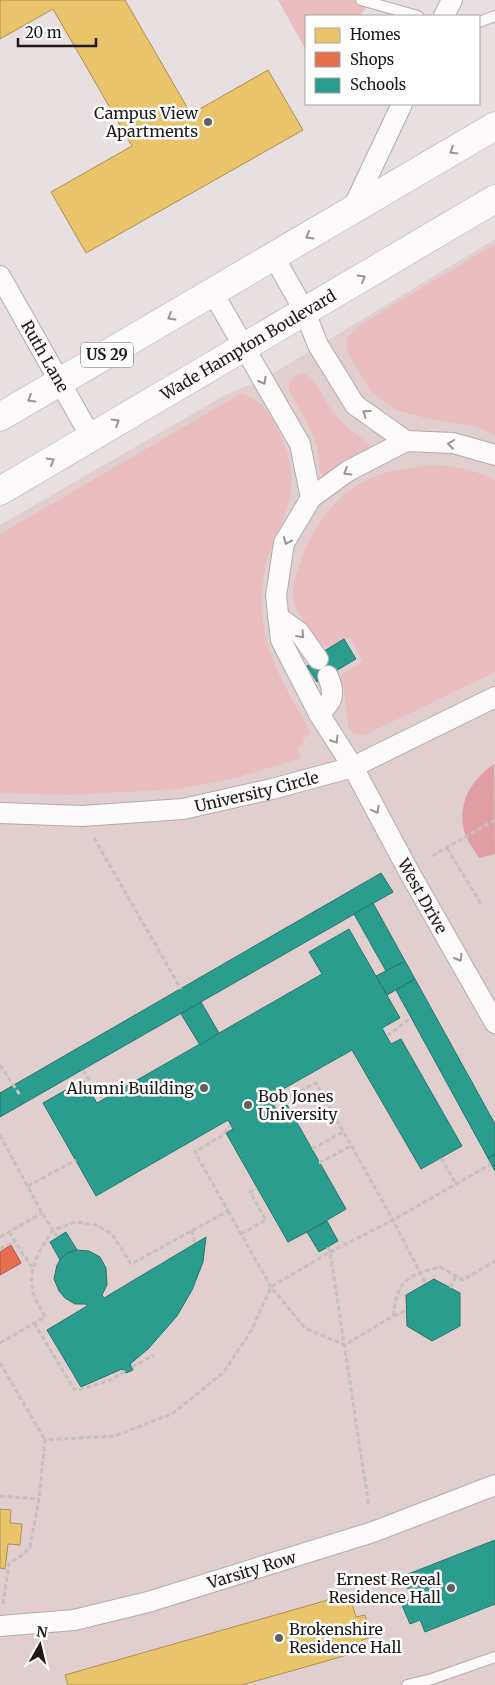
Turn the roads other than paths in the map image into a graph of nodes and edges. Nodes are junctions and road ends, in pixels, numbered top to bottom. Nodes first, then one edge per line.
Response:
1 (361, 0) edge
2 (452, 0) edge
3 (414, 15) edge
4 (444, 15) edge
5 (495, 16) edge
6 (480, 22) edge
7 (402, 105) edge
8 (495, 126) edge
9 (495, 199) edge
10 (351, 212) junction
11 (274, 257) junction
12 (0, 276) edge
13 (213, 293) junction
14 (305, 312) junction
15 (243, 347) junction
16 (60, 383) junction
17 (0, 416) edge
18 (91, 437) junction
19 (406, 441) junction
20 (495, 455) edge
21 (0, 491) edge
22 (310, 498) junction
23 (278, 617) junction
24 (495, 697) edge
25 (319, 714) junction
26 (353, 767) junction
27 (0, 813) edge
28 (495, 1023) edge
29 (495, 1485) edge
30 (0, 1626) edge
31 (495, 1657) edge
32 (407, 1685) edge

1 - 3 lane
2 - 4 street
5 - 6 lane
7 - 10 street
8 -> 10 main road, US 29
14 -> 9 main road, Wade Hampton Boulevard
10 -> 11 main road, US 29
11 - 13 main road, US 29
11 - 14 street
12 - 16 street, Ruth Lane
13 - 15 street
13 -> 16 main road, US 29
14 - 15 main road, Wade Hampton Boulevard
19 -> 14 street
18 -> 15 main road, Wade Hampton Boulevard
15 -> 22 street
16 -> 17 main road, US 29
16 - 18 street, Ruth Lane
21 -> 18 main road, Wade Hampton Boulevard
20 -> 19 street
19 -> 22 street
22 -> 23 street, West Drive
23 - 25 street, West Drive
23 -> 25 street
24 - 26 street, University Circle
25 -> 26 street, West Drive
26 - 27 street, University Circle
26 -> 28 street, West Drive
29 - 30 street, Varsity Row
31 - 32 lane

